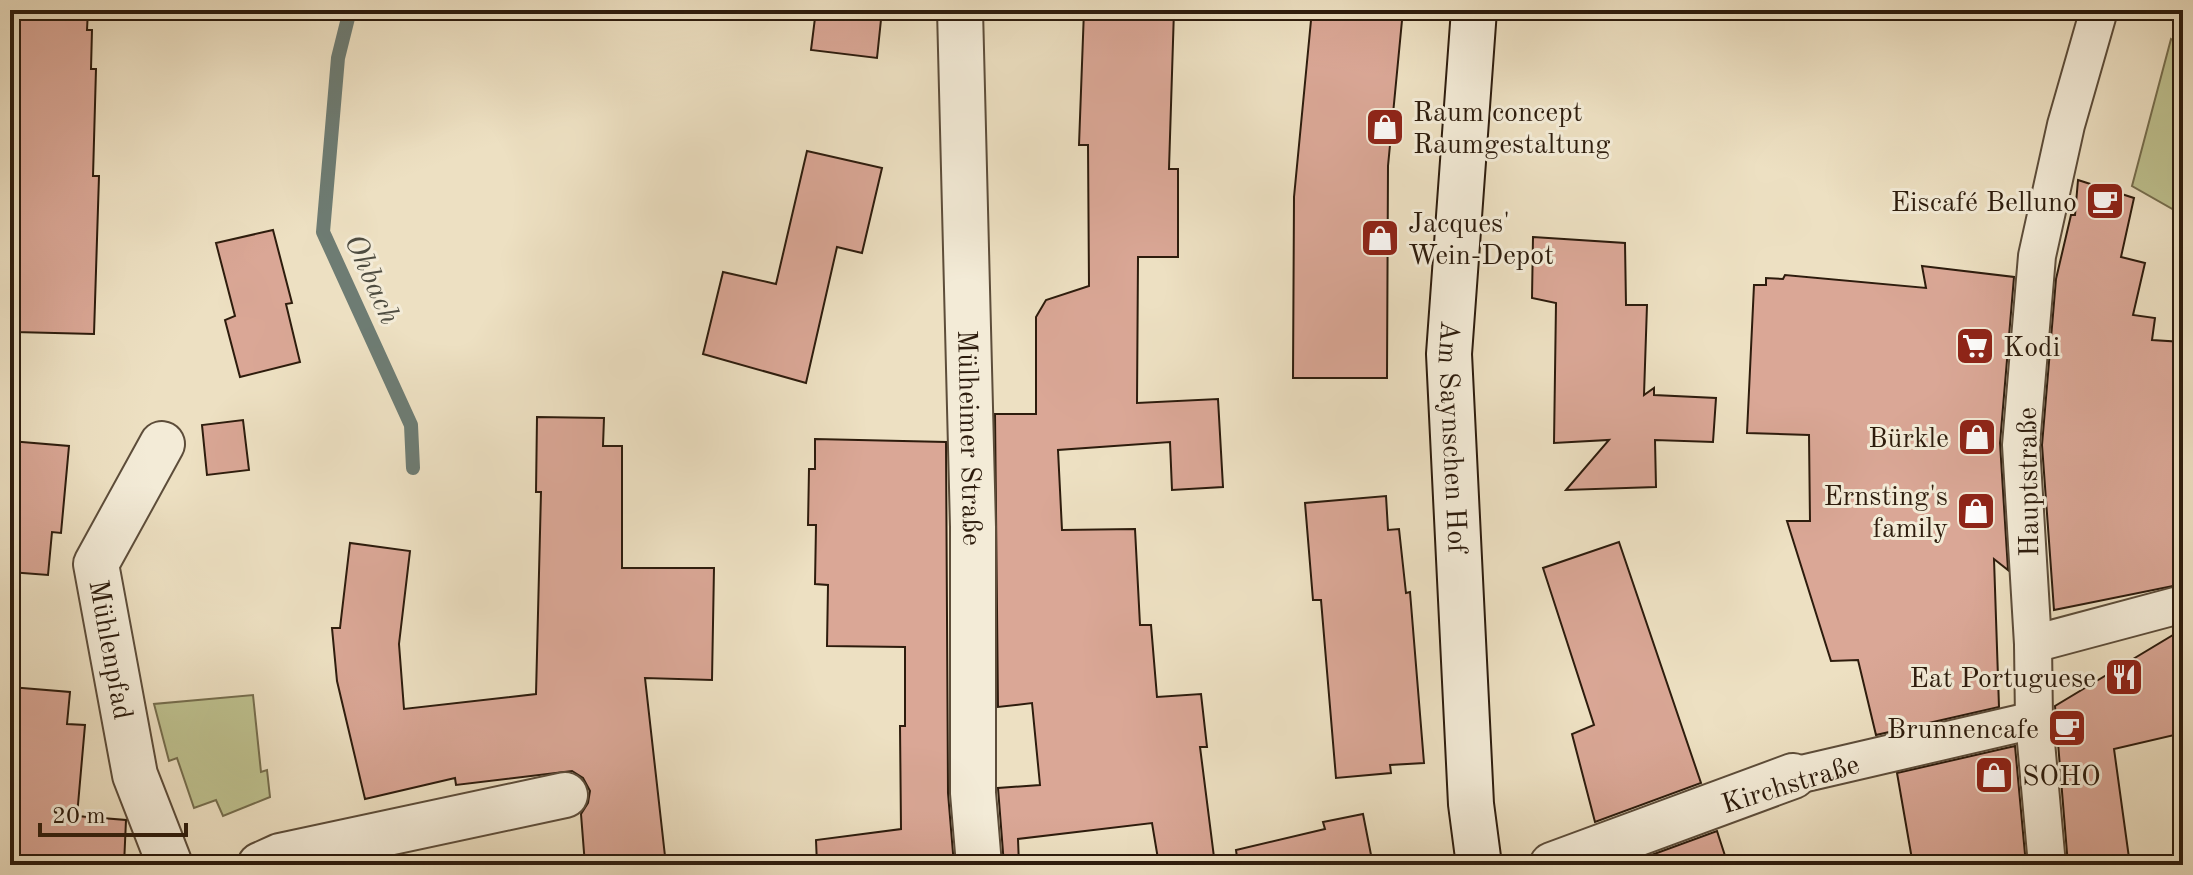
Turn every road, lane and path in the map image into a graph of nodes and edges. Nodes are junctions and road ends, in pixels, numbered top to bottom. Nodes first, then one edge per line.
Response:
1 (960, 10) edge
2 (1474, 10) edge
3 (2099, 10) edge
4 (162, 444) dead end
5 (2183, 604) edge
6 (2033, 644) junction
7 (2034, 720) junction
8 (1793, 776) joint
9 (565, 795) dead end
10 (170, 865) edge
11 (260, 865) edge
12 (979, 865) edge
13 (1479, 865) edge
14 (1552, 865) edge
15 (2047, 865) edge

1 - 12 street, Mülheimer Straße
2 - 13 street, Am Saynschen Hof
3 - 6 street, Hauptstraße
4 - 10 street, Mühlenpfad
5 - 6 street
6 - 7 street, Hauptstraße
7 - 8 street, Kirchstraße
7 - 15 street, Hauptstraße
8 - 14 street, Kirchstraße
9 - 11 street

